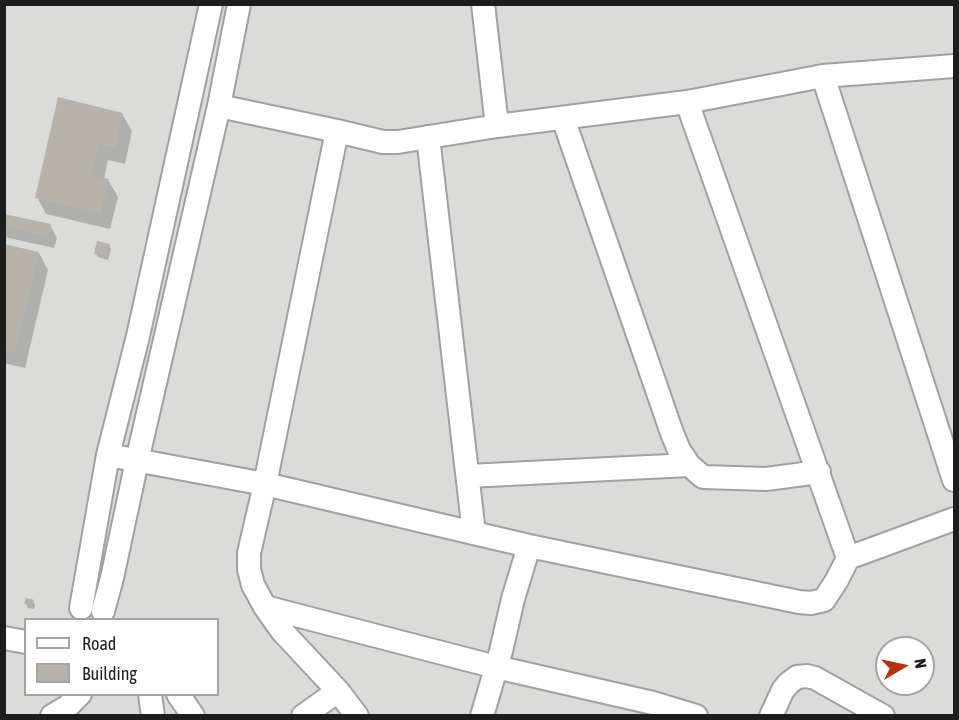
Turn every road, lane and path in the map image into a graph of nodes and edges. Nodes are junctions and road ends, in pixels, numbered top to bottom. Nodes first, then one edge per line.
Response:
1 (211, 4) edge
2 (239, 4) edge
3 (483, 4) edge
4 (954, 67) edge
5 (823, 76) junction
6 (687, 102) junction
7 (219, 106) junction
8 (563, 118) junction
9 (497, 126) junction
10 (337, 131) junction
11 (428, 137) junction
12 (108, 455) junction
13 (137, 461) junction
14 (689, 465) junction
15 (819, 472) junction
16 (468, 476) junction
17 (954, 480) edge
18 (265, 484) junction
19 (954, 519) edge
20 (474, 532) junction
21 (529, 546) junction
22 (848, 558) junction
23 (266, 607) junction
24 (91, 615) edge
25 (4, 638) edge
26 (24, 642) edge
27 (496, 668) junction
28 (338, 691) junction
29 (58, 696) edge
30 (79, 696) edge
31 (150, 696) edge
32 (179, 696) edge
33 (51, 716) edge
34 (153, 716) edge
35 (193, 716) edge
36 (303, 716) edge
37 (357, 716) edge
38 (482, 716) edge
39 (696, 716) edge
40 (771, 716) edge
41 (883, 716) edge

1 - 12 street
2 - 7 street
3 - 9 street
4 - 5 street
5 - 6 street
5 - 17 street
6 - 8 street
6 - 15 street
7 - 10 street
7 - 13 street
8 - 9 street
8 - 14 street
9 - 11 street
10 - 11 street
10 - 18 street
11 - 16 street
12 - 13 street
12 - 24 street
13 - 18 street
13 - 24 street
14 - 15 street
14 - 16 street
15 - 22 street
16 - 20 street
18 - 20 street
18 - 23 street
19 - 22 street
20 - 21 street
21 - 22 street
21 - 27 street
23 - 27 street
23 - 28 street
25 - 26 street
27 - 38 street
27 - 39 street
28 - 36 street
28 - 37 street
29 - 33 street
30 - 33 street
31 - 34 street
32 - 35 street
40 - 41 street

